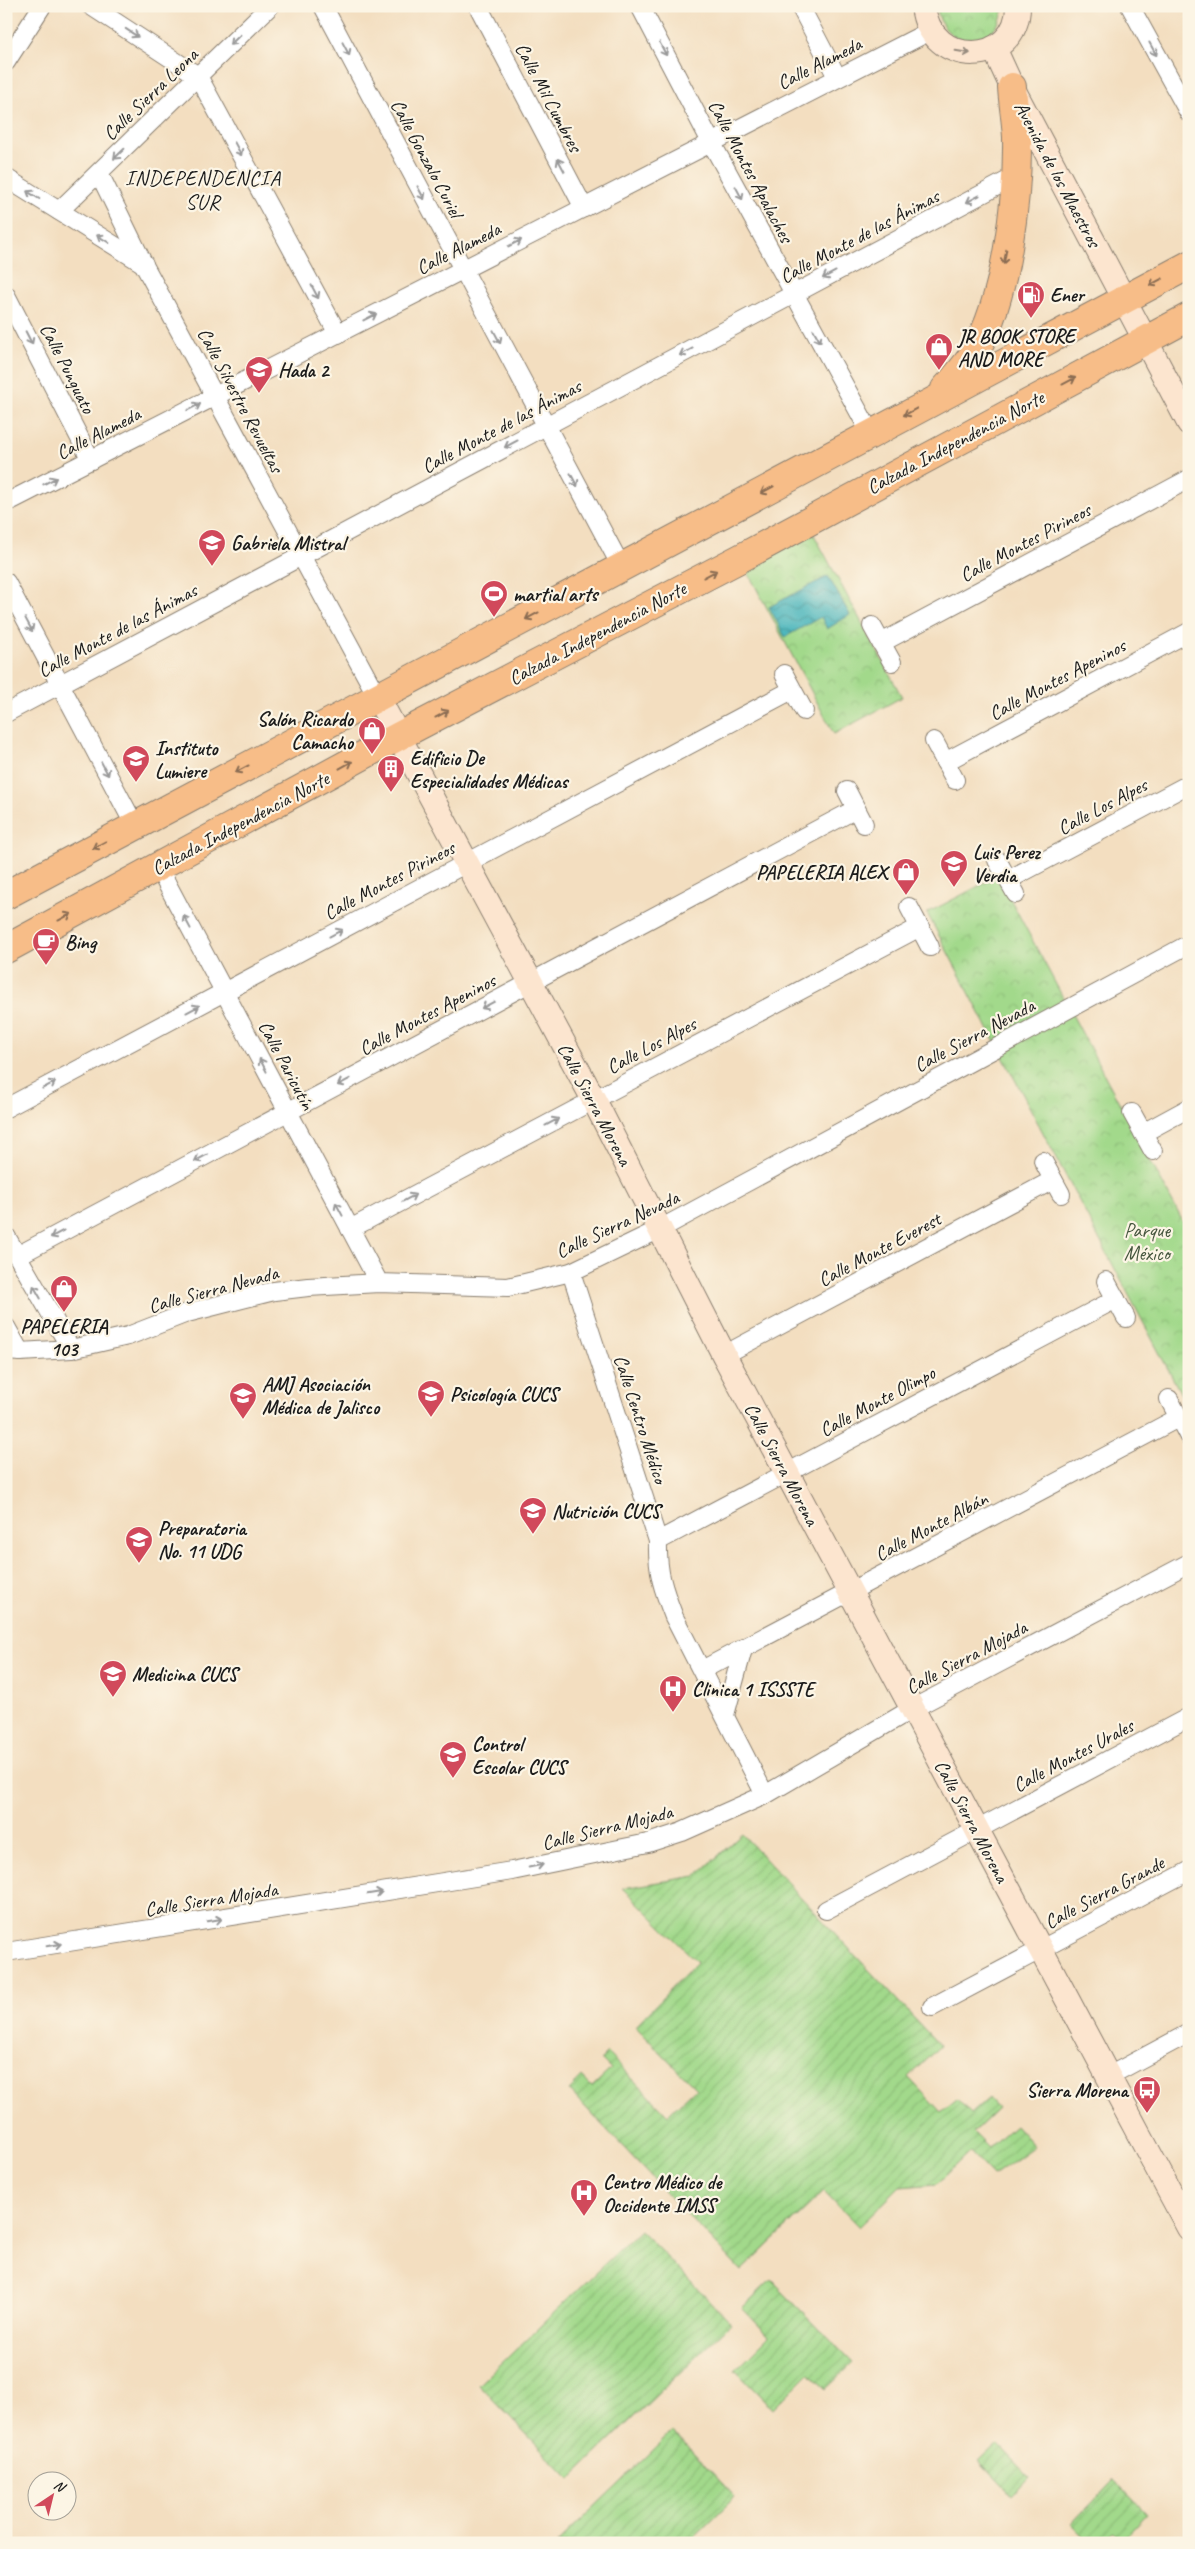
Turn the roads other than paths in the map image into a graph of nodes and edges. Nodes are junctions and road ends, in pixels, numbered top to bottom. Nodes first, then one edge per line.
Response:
1 (42, 6) edge
2 (91, 6) edge
3 (270, 6) edge
4 (323, 6) edge
5 (478, 6) edge
6 (640, 6) edge
7 (800, 6) edge
8 (924, 6) edge
9 (1018, 6) edge
10 (1130, 6) edge
11 (930, 31) junction
12 (994, 48) junction
13 (6, 62) edge
14 (198, 76) junction
15 (837, 77) junction
16 (1012, 87) junction
17 (1189, 113) edge
18 (711, 142) junction
19 (99, 173) junction
20 (1016, 176) junction
21 (6, 178) edge
22 (584, 208) junction
23 (59, 211) junction
24 (144, 265) junction
25 (1189, 265) edge
26 (462, 270) junction
27 (794, 294) junction
28 (6, 295) edge
29 (1124, 300) junction
30 (1189, 317) edge
31 (338, 334) junction
32 (1144, 340) junction
33 (215, 396) junction
34 (941, 396) junction
35 (1189, 422) edge
36 (545, 426) junction
37 (871, 434) junction
38 (91, 460) junction
39 (1189, 479) edge
40 (6, 504) edge
41 (301, 556) junction
42 (622, 568) junction
43 (6, 582) edge
44 (872, 626) dead end
45 (1189, 632) edge
46 (881, 642) junction
47 (892, 662) dead end
48 (784, 674) dead end
49 (60, 684) junction
50 (792, 690) junction
51 (378, 698) junction
52 (804, 711) dead end
53 (6, 713) edge
54 (398, 736) junction
55 (934, 741) dead end
56 (945, 762) junction
57 (955, 780) dead end
58 (1189, 784) edge
59 (847, 791) dead end
60 (135, 826) junction
61 (997, 860) dead end
62 (467, 863) junction
63 (158, 867) junction
64 (6, 895) edge
65 (909, 907) dead end
66 (920, 927) junction
67 (1189, 944) edge
68 (930, 947) dead end
69 (6, 949) edge
70 (531, 982) junction
71 (224, 992) junction
72 (594, 1100) junction
73 (6, 1108) edge
74 (1189, 1108) edge
75 (288, 1112) junction
76 (1132, 1113) dead end
77 (1143, 1132) junction
78 (1153, 1151) dead end
79 (1043, 1161) dead end
80 (350, 1229) junction
81 (660, 1229) junction
82 (6, 1236) edge
83 (17, 1256) junction
84 (571, 1272) junction
85 (1106, 1281) dead end
86 (379, 1283) junction
87 (1116, 1298) junction
88 (1126, 1318) dead end
89 (6, 1327) edge
90 (71, 1349) junction
91 (13, 1352) edge
92 (724, 1355) junction
93 (1169, 1399) dead end
94 (1178, 1418) junction
95 (1189, 1437) edge
96 (787, 1473) junction
97 (658, 1541) junction
98 (1189, 1563) edge
99 (851, 1593) junction
100 (743, 1649) junction
101 (702, 1670) junction
102 (912, 1709) junction
103 (725, 1715) junction
104 (1189, 1718) edge
105 (765, 1795) junction
106 (976, 1830) junction
107 (1189, 1871) edge
108 (826, 1910) dead end
109 (1040, 1950) junction
110 (6, 1952) edge
111 (932, 2007) dead end
112 (1189, 2033) edge
113 (1107, 2077) junction
114 (1189, 2228) edge

1 - 13 street
2 -> 14 street
3 -> 14 street, Calle Sierra Leona
4 -> 26 street, Calle Gonzalo Curiel
22 -> 5 street, Calle Mil Cumbres
6 -> 18 street, Calle Montes Apalaches
7 - 15 street
8 - 11 street
9 - 12 street
10 -> 17 street
11 -> 12 street
11 - 15 street, Calle Alameda
12 - 16 street, Avenida de los Maestros
14 -> 19 street, Calle Sierra Leona
14 -> 31 street
15 - 18 street, Calle Alameda
16 - 20 main road
16 - 29 street, Avenida de los Maestros
18 - 22 street, Calle Alameda
18 -> 27 street, Calle Montes Apalaches
19 - 23 street, Calle Sierra Leona
19 - 24 street
20 -> 27 street, Calle Monte de las Ánimas
20 -> 34 main road
23 -> 21 street, Calle Silvestre Revueltas
26 -> 22 street, Calle Alameda
24 -> 23 street, Calle Silvestre Revueltas
24 - 33 street, Calle Silvestre Revueltas
25 -> 29 main road
31 -> 26 street, Calle Alameda
26 -> 36 street, Calle Gonzalo Curiel
27 -> 36 street, Calle Monte de las Ánimas
27 -> 37 street, Calle Montes Apalaches
28 -> 38 street, Calle Punguato
29 - 32 street, Avenida de los Maestros
29 - 34 main road
30 - 32 main road, Calzada Independencia Norte
31 - 33 street, Calle Alameda
32 - 35 street, Avenida de los Maestros
54 -> 32 main road, Calzada Independencia Norte
38 -> 33 street, Calle Alameda
33 - 41 street, Calle Silvestre Revueltas
34 -> 37 main road
36 -> 41 street, Calle Monte de las Ánimas
36 -> 42 street, Calle Gonzalo Curiel
37 -> 42 main road
40 -> 38 street, Calle Alameda
39 - 46 street, Calle Montes Pirineos
41 - 49 street, Calle Monte de las Ánimas
41 - 51 street, Calle Silvestre Revueltas
42 -> 51 main road
43 -> 49 street
44 - 46 street
45 - 56 street, Calle Montes Apeninos
46 - 47 street
48 - 50 street
49 - 53 street, Calle Monte de las Ánimas
49 -> 60 street
50 - 52 street
50 - 62 street, Calle Montes Pirineos
51 - 54 street, Calle Sierra Morena
51 -> 60 main road
54 - 62 street, Calle Sierra Morena
63 -> 54 main road, Calzada Independencia Norte
55 - 56 street
56 - 57 street
58 - 61 street, Calle Los Alpes
59 - 70 street, Calle Montes Apeninos
60 -> 64 main road
62 - 70 street, Calle Sierra Morena
71 -> 62 street, Calle Montes Pirineos
69 -> 63 main road, Calzada Independencia Norte
71 -> 63 street, Calle Paricutín
65 - 66 street
66 - 68 street
66 - 72 street, Calle Los Alpes
67 - 81 street, Calle Sierra Nevada
70 - 72 street, Calle Sierra Morena
70 -> 75 street, Calle Montes Apeninos
73 -> 71 street, Calle Montes Pirineos
75 -> 71 street, Calle Paricutín
80 -> 72 street, Calle Los Alpes
72 - 81 street, Calle Sierra Morena
74 - 77 street
80 -> 75 street, Calle Paricutín
75 -> 83 street, Calle Montes Apeninos
76 - 77 street
77 - 78 street
79 - 92 street, Calle Monte Everest
80 - 86 street, Calle Paricutín
81 - 84 street, Calle Sierra Nevada
81 - 92 street, Calle Sierra Morena
82 - 83 street
90 -> 83 street
84 - 86 street, Calle Sierra Nevada
84 - 97 street, Calle Centro Médico
85 - 87 street
86 - 90 street, Calle Sierra Nevada
87 - 88 street
87 - 96 street, Calle Monte Olimpo
89 - 91 street
90 - 91 street, Calle Sierra Nevada
92 - 96 street, Calle Sierra Morena
93 - 94 street
94 - 95 street
94 - 99 street, Calle Monte Albán
96 - 97 street, Calle Monte Olimpo
96 - 99 street, Calle Sierra Morena
97 - 101 street, Calle Centro Médico
98 - 102 street, Calle Sierra Mojada
99 - 100 street, Calle Monte Albán
99 - 102 street, Calle Sierra Morena
100 - 101 street, Calle Monte Albán
100 - 103 street
101 - 103 street, Calle Centro Médico
102 - 105 street, Calle Sierra Mojada
102 - 106 street, Calle Sierra Morena
103 - 105 street, Calle Centro Médico
104 - 106 street, Calle Montes Urales
110 -> 105 street, Calle Sierra Mojada
106 - 108 street, Calle Montes Urales
106 - 109 street, Calle Sierra Morena
107 - 109 street, Calle Sierra Grande
109 - 111 street, Calle Sierra Grande
109 - 113 street, Calle Sierra Morena
112 - 113 street
113 - 114 street, Calle Sierra Morena

